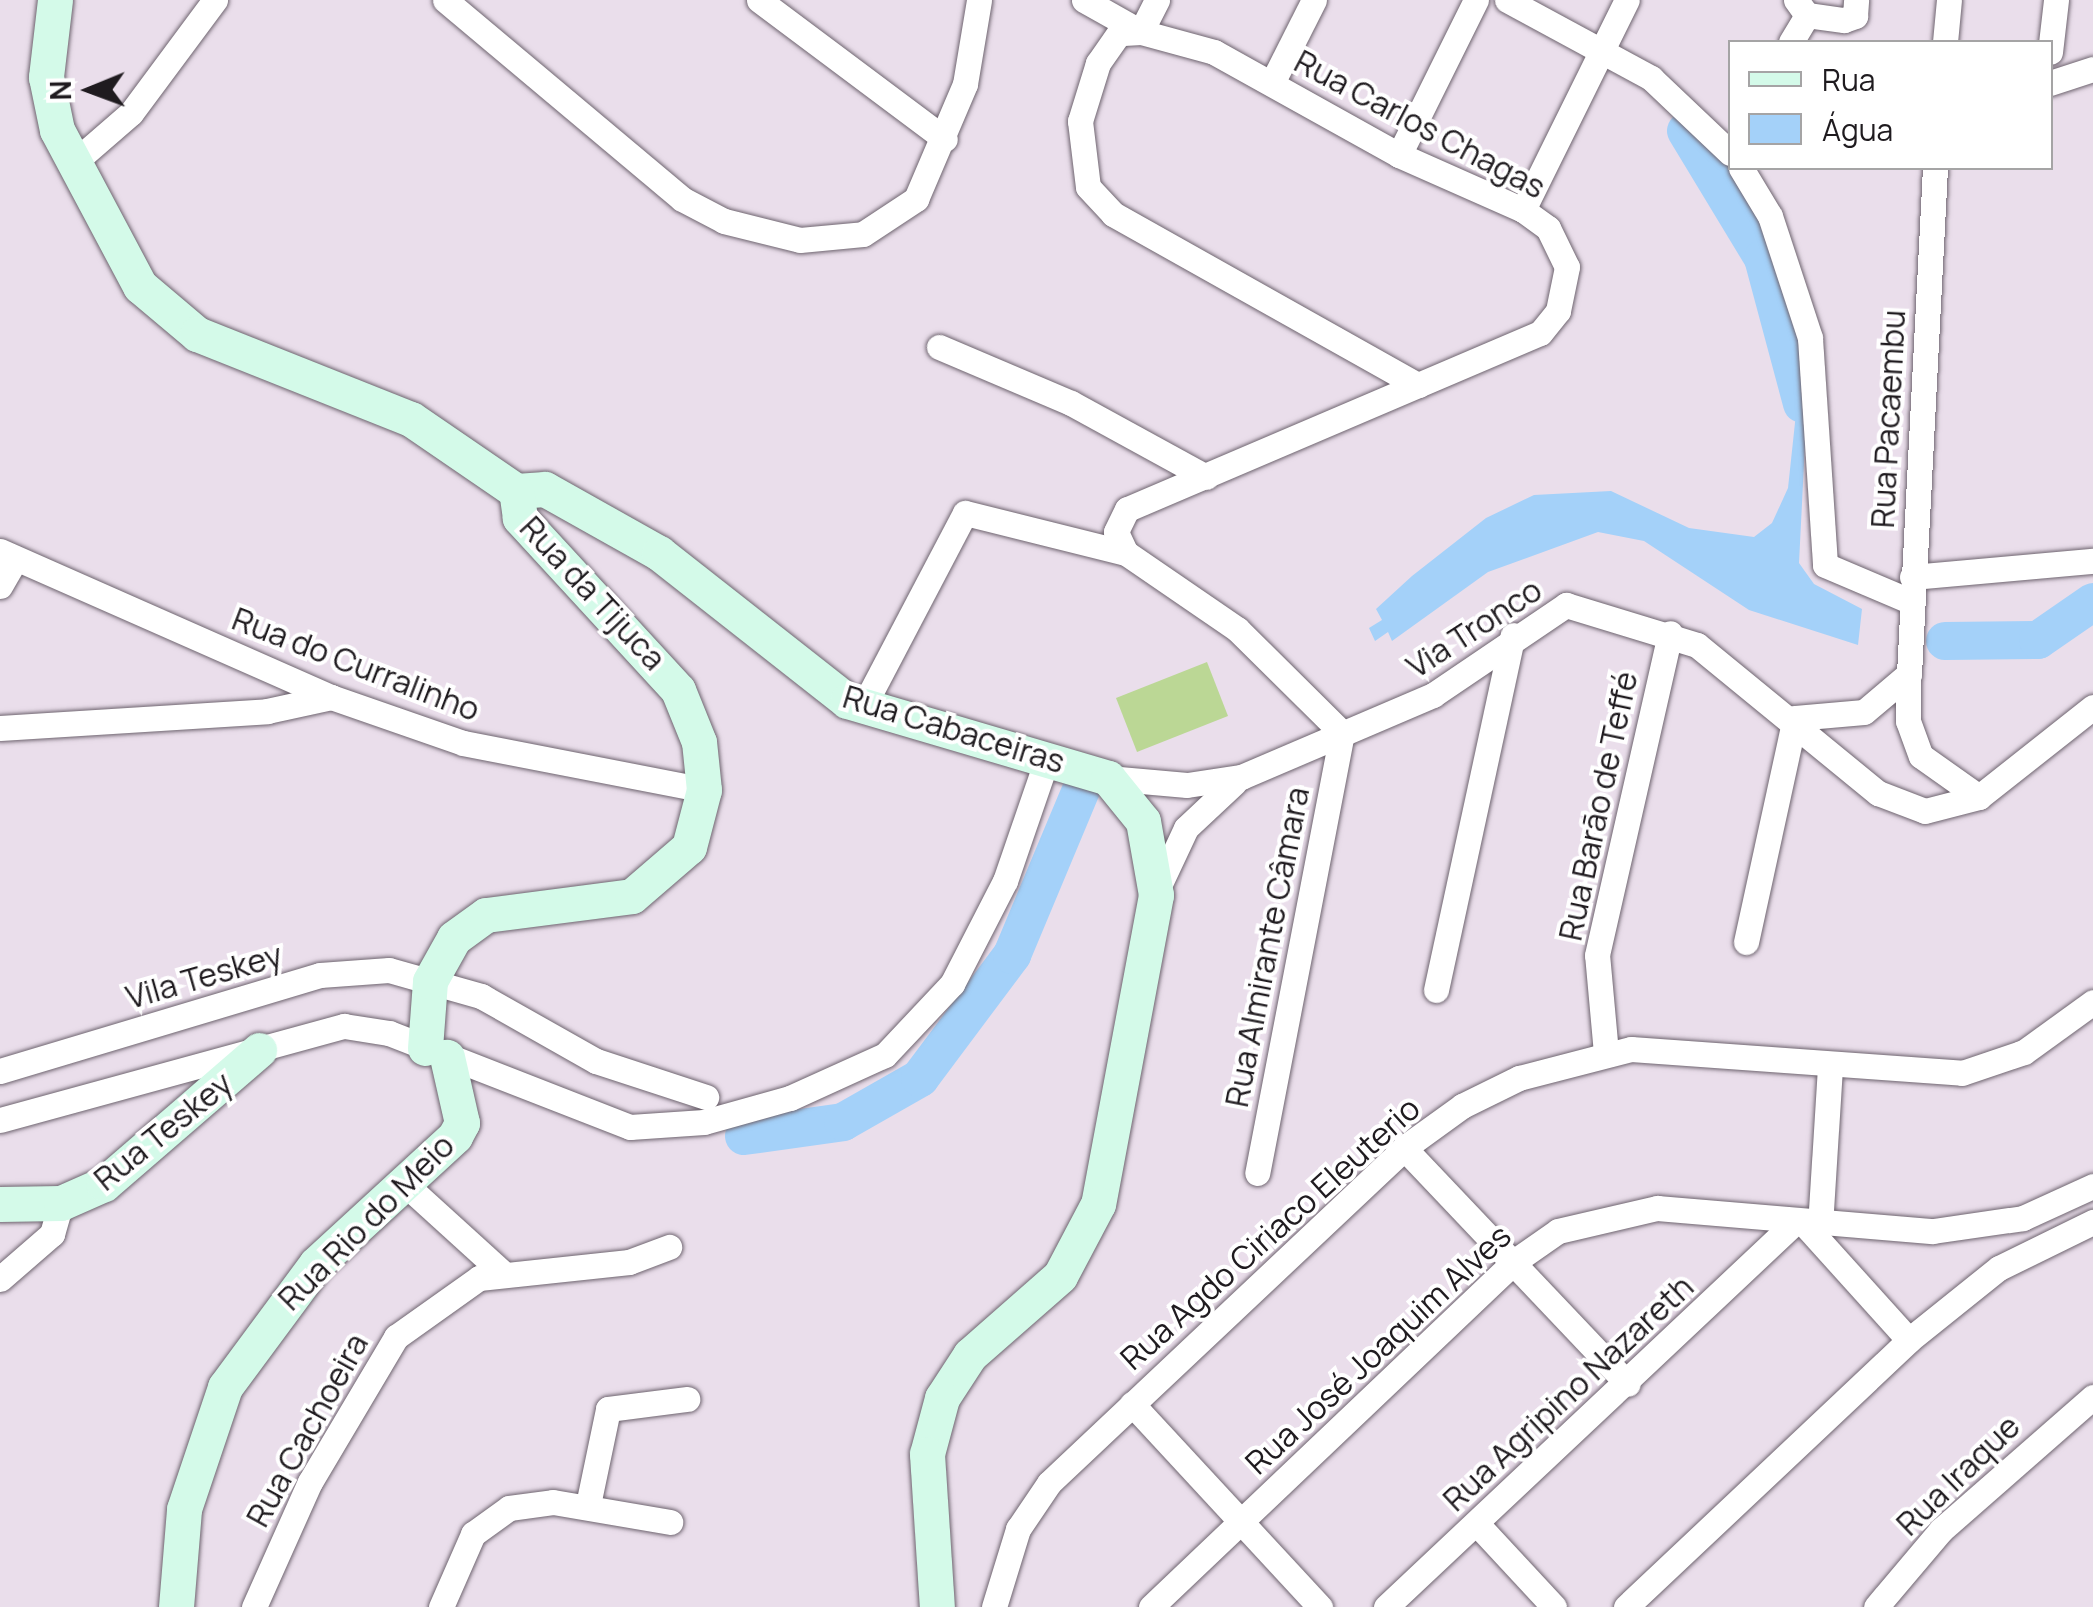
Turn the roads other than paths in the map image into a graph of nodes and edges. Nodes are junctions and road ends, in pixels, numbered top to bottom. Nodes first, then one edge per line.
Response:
1 (55, 0) edge
2 (215, 0) edge
3 (444, 0) edge
4 (759, 0) edge
5 (980, 0) edge
6 (1084, 0) edge
7 (1156, 0) edge
8 (1314, 0) edge
9 (1476, 0) edge
10 (1507, 0) edge
11 (1627, 0) edge
12 (1856, 0) edge
13 (1949, 0) edge
14 (2056, 0) edge
15 (1801, 8) edge
16 (1141, 32) junction
17 (1791, 40) edge
18 (1946, 40) edge
19 (2051, 40) edge
20 (1604, 50) junction
21 (2093, 68) edge
22 (2053, 82) edge
23 (1272, 83) junction
24 (944, 139) junction
25 (1728, 149) edge
26 (1399, 155) junction
27 (72, 165) junction
28 (1743, 170) edge
29 (1935, 170) edge
30 (1523, 210) junction
31 (939, 347) dead end
32 (1418, 386) junction
33 (1206, 476) junction
34 (516, 490) junction
35 (1126, 553) junction
36 (8, 556) edge
37 (2093, 562) edge
38 (0, 586) edge
39 (1911, 589) junction
40 (1670, 633) junction
41 (1513, 635) junction
42 (1908, 674) junction
43 (331, 697) junction
44 (2093, 706) edge
45 (863, 707) junction
46 (1795, 718) junction
47 (0, 728) edge
48 (1342, 734) junction
49 (1047, 759) junction
50 (1242, 777) junction
51 (1108, 778) junction
52 (704, 790) junction
53 (1979, 798) junction
54 (1156, 895) junction
55 (1746, 942) dead end
56 (430, 981) junction
57 (1436, 990) dead end
58 (2093, 1002) edge
59 (259, 1050) junction
60 (436, 1052) junction
61 (1606, 1053) junction
62 (1830, 1065) junction
63 (0, 1070) edge
64 (706, 1097) dead end
65 (0, 1120) edge
66 (1404, 1148) junction
67 (1256, 1173) dead end
68 (406, 1186) junction
69 (2093, 1186) edge
70 (61, 1203) junction
71 (0, 1204) edge
72 (2093, 1222) edge
73 (1806, 1225) junction
74 (669, 1246) dead end
75 (1515, 1261) junction
76 (504, 1274) junction
77 (0, 1279) edge
78 (1910, 1340) junction
79 (1628, 1384) junction
80 (2093, 1397) edge
81 (687, 1399) dead end
82 (1132, 1404) junction
83 (588, 1505) junction
84 (1242, 1521) junction
85 (670, 1522) dead end
86 (1477, 1524) junction
87 (176, 1607) edge
88 (254, 1607) edge
89 (441, 1607) edge
90 (938, 1607) edge
91 (994, 1607) edge
92 (1152, 1607) edge
93 (1320, 1607) edge
94 (1386, 1607) edge
95 (1554, 1607) edge
96 (1626, 1607) edge
97 (1876, 1607) edge

1 - 27 main road, Rua Cabaceiras
2 - 27 street
3 - 24 street
4 - 24 street
5 - 24 street
6 - 16 street, Rua Carlos Chagas
7 - 16 street
8 - 23 street
9 - 26 street
10 - 20 street
11 - 20 street
12 - 15 street
13 - 18 street
14 - 19 street
15 - 17 street
16 - 23 street, Rua Carlos Chagas
16 - 32 street
20 - 25 street
20 - 30 street
21 - 22 street
23 - 26 street, Rua Carlos Chagas
26 - 30 street, Rua Carlos Chagas
27 - 34 main road, Rua Cabaceiras
28 - 39 street
29 - 39 street, Rua Pacaembu
30 - 32 street, Rua Carlos Chagas
31 - 33 street
32 - 33 street, Rua Carlos Chagas
33 - 35 street, Rua Carlos Chagas
34 - 45 main road, Rua Cabaceiras
34 - 52 main road, Rua da Tijuca
35 - 45 street
35 - 48 street
36 - 38 street
36 - 43 street, Rua do Curralinho
37 - 39 street
39 - 42 street, Rua Pacaembu
40 - 41 street, Via Tronco
40 - 46 street, Via Tronco
40 - 61 street, Rua Barão de Teffé
41 - 48 street, Via Tronco
41 - 57 street
42 - 46 street
42 - 53 street, Rua Pacaembu
43 - 47 street
43 - 52 street, Rua do Curralinho
44 - 53 street, Via Tronco
45 - 49 main road, Rua Cabaceiras
46 - 53 street, Via Tronco
46 - 55 street
48 - 50 street, Via Tronco
48 - 67 street, Rua Almirante Câmara
49 - 51 main road, Rua Cabaceiras
49 - 60 street
50 - 51 street, Via Tronco
50 - 54 street
51 - 54 main road, Rua Cabaceiras
52 - 56 main road, Rua da Tijuca
54 - 90 main road, Rua Cabaceiras
56 - 60 main road, Rua da Tijuca
56 - 63 street, Vila Teskey
56 - 64 street, Vila Teskey
58 - 62 street, Rua Agdo Ciriaco Eleuterio
59 - 60 street
59 - 65 street
59 - 70 main road, Rua Teskey
60 - 68 main road, Rua Rio do Meio
61 - 62 street, Rua Agdo Ciriaco Eleuterio
61 - 66 street, Rua Agdo Ciriaco Eleuterio
62 - 73 street
66 - 75 street
66 - 82 street, Rua Agdo Ciriaco Eleuterio
68 - 76 street
68 - 87 main road, Rua Rio do Meio
69 - 73 street, Rua José Joaquim Alves
70 - 71 main road
70 - 77 street
72 - 78 street
73 - 75 street, Rua José Joaquim Alves
73 - 78 street
73 - 79 street, Rua Agripino Nazareth
74 - 76 street, Rua Cachoeira
75 - 79 street
75 - 84 street, Rua José Joaquim Alves
76 - 88 street, Rua Cachoeira
78 - 96 street
79 - 86 street, Rua Agripino Nazareth
80 - 97 street, Rua Iraque
81 - 83 street
82 - 84 street
82 - 91 street, Rua Agdo Ciriaco Eleuterio
83 - 85 street
83 - 89 street
84 - 92 street, Rua José Joaquim Alves
84 - 93 street
86 - 94 street, Rua Agripino Nazareth
86 - 95 street

